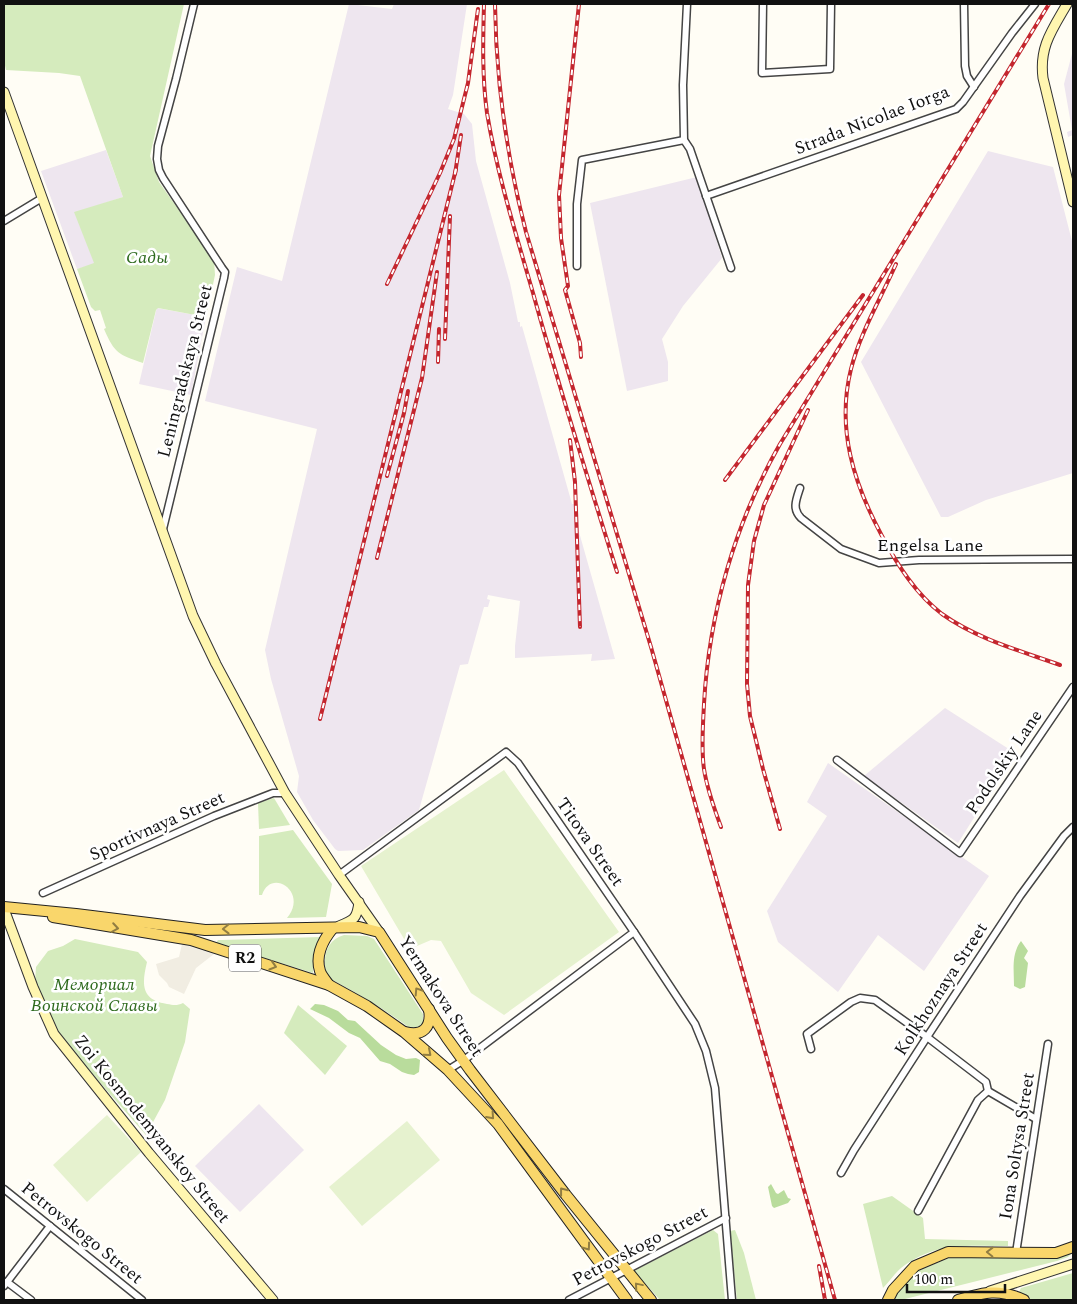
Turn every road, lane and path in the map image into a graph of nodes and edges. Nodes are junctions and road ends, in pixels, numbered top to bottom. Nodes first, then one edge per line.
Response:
1 (194, 4) edge
2 (686, 4) edge
3 (763, 4) edge
4 (831, 4) edge
5 (964, 4) edge
6 (1035, 4) edge
7 (1067, 4) edge
8 (974, 86) junction
9 (4, 92) edge
10 (684, 140) junction
11 (706, 196) junction
12 (42, 198) junction
13 (1073, 202) edge
14 (4, 221) edge
15 (577, 266) dead end
16 (731, 268) dead end
17 (800, 488) dead end
18 (163, 529) junction
19 (1073, 559) edge
20 (1073, 687) edge
21 (837, 760) dead end
22 (284, 793) junction
23 (1073, 827) edge
24 (339, 875) junction
25 (44, 893) dead end
26 (360, 902) junction
27 (4, 908) edge
28 (16, 909) junction
29 (333, 928) junction
30 (379, 932) junction
31 (634, 932) junction
32 (329, 985) junction
33 (428, 1005) junction
34 (404, 1032) junction
35 (927, 1037) junction
36 (1048, 1044) dead end
37 (811, 1049) dead end
38 (464, 1060) junction
39 (448, 1070) junction
40 (988, 1091) junction
41 (1036, 1119) junction
42 (841, 1173) dead end
43 (4, 1189) edge
44 (918, 1211) dead end
45 (726, 1218) junction
46 (50, 1226) junction
47 (1073, 1247) edge
48 (1016, 1253) junction
49 (1073, 1264) edge
50 (626, 1271) junction
51 (610, 1279) junction
52 (5, 1284) edge
53 (987, 1292) junction
54 (31, 1300) edge
55 (142, 1300) edge
56 (273, 1300) edge
57 (569, 1300) edge
58 (627, 1300) edge
59 (651, 1300) edge
60 (732, 1300) edge
61 (888, 1300) edge
62 (958, 1300) edge
63 (1024, 1300) edge

1 - 18 street, Leningradskaya Street
2 - 10 street
3 - 4 street
5 - 8 street
6 - 8 street, Strada Nicolae Iorga
7 - 13 street
8 - 11 street, Strada Nicolae Iorga
9 - 12 street, Leningradskaya Street
10 - 11 street
10 - 15 street
11 - 16 street
12 - 14 street
12 - 18 street, Leningradskaya Street
17 - 19 street, Engelsa Lane
18 - 22 street, Leningradskaya Street
20 - 21 street, Podolskiy Lane
22 - 24 street, Leningradskaya Street
22 - 25 street, Sportivnaya Street
23 - 35 street, Kolkhoznaya Street
24 - 26 street, Leningradskaya Street
24 - 31 street, Titova Street
26 - 29 street
26 - 30 street, Leningradskaya Street
27 - 28 main road, Yermakova Street
27 - 56 street, Zoi Kosmodemyanskoy Street
29 -> 28 main road, Yermakova Street / R2
28 -> 32 main road, Yermakova Street / R2
29 - 30 main road, Yermakova Street / R2
29 - 32 main road
33 -> 30 main road, Yermakova Street
31 - 38 street
31 - 45 street
32 - 34 main road, Yermakova Street / R2
33 - 34 main road
33 - 38 main road, Yermakova Street
34 -> 39 main road, Yermakova Street / R2
35 - 37 street
35 - 40 street
35 - 42 street, Kolkhoznaya Street
36 - 41 street, Iona Soltysa Street
38 - 39 street
50 -> 38 main road, Yermakova Street
39 -> 51 main road, Yermakova Street / R2
40 - 41 street
40 - 44 street
41 - 48 street, Iona Soltysa Street
43 - 46 street, Petrovskogo Street
45 - 50 street, Petrovskogo Street
45 - 60 street
46 - 52 street
46 - 55 street, Petrovskogo Street
47 - 48 main road
48 -> 61 main road
49 - 53 street
50 - 51 street, Petrovskogo Street
59 -> 50 main road, Yermakova Street
51 - 57 street, Petrovskogo Street
51 - 58 main road, R2
52 - 54 street
53 - 62 main road
53 - 63 main road

